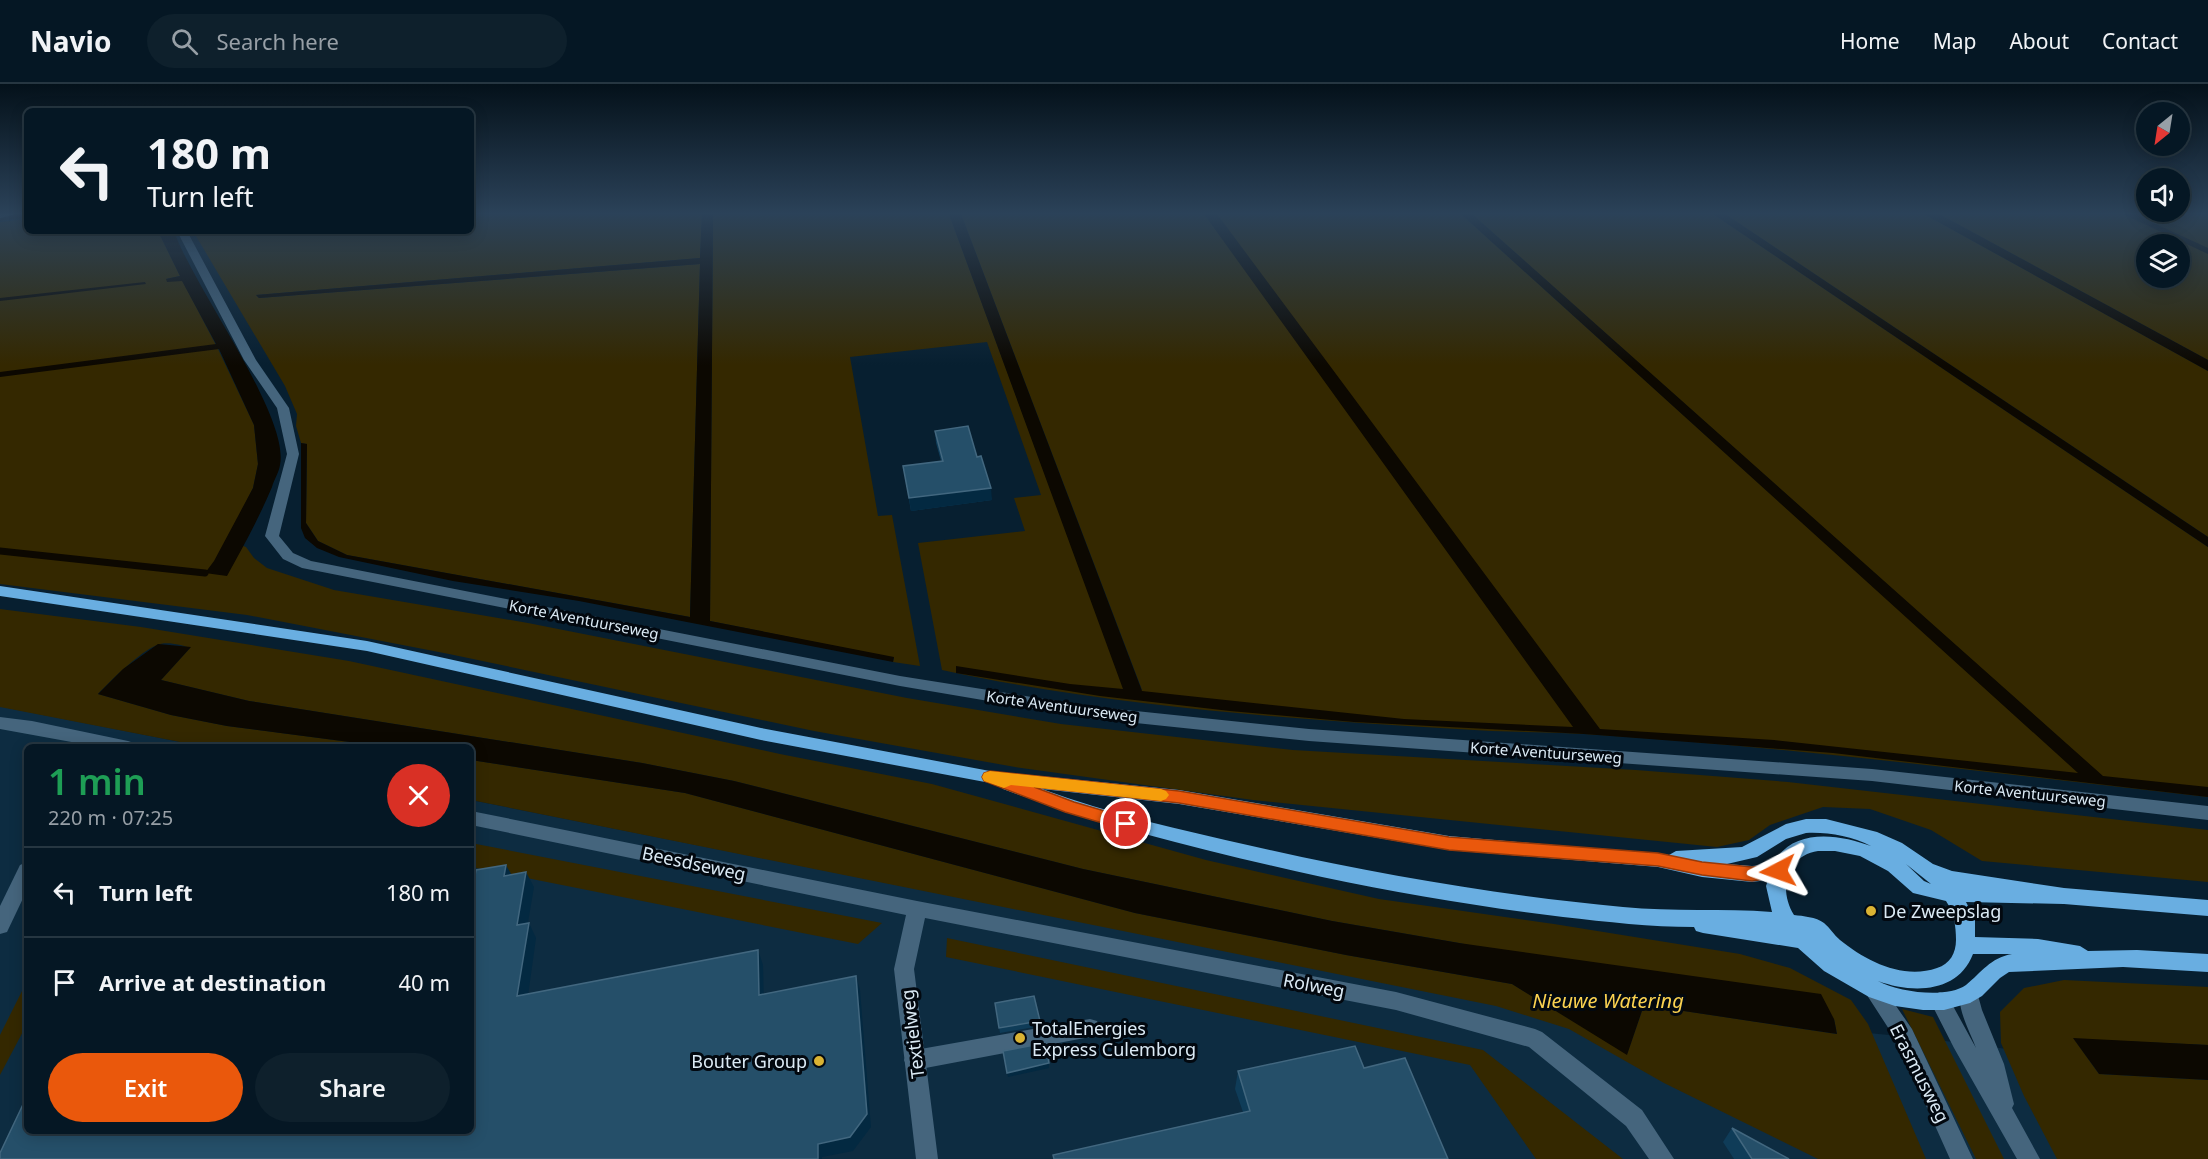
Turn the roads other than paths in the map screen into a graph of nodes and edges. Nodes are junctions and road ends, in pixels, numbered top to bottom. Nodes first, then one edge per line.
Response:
1 (199, 264) edge
2 (0, 591) edge
3 (0, 723) edge
4 (114, 744) edge
5 (990, 777) junction
6 (2208, 813) edge
7 (474, 819) edge
8 (1658, 860) junction
9 (1927, 869) junction
10 (1778, 871) junction
11 (24, 876) edge
12 (1950, 893) junction
13 (2064, 896) junction
14 (2208, 908) edge
15 (917, 909) junction
16 (1677, 919) junction
17 (1788, 923) junction
18 (0, 926) edge
19 (1804, 941) junction
20 (1966, 946) junction
21 (2095, 958) junction
22 (2208, 963) edge
23 (1932, 979) junction
24 (1873, 989) junction
25 (1969, 994) junction
26 (1940, 1001) junction
27 (1090, 1028) dead end
28 (915, 1060) junction
29 (2006, 1115) junction
30 (927, 1159) edge
31 (1663, 1159) edge
32 (1962, 1159) edge
33 (2029, 1159) edge

1 - 6 street, Korte Aventuurseweg
2 - 5 main road
3 - 4 street
5 - 8 main road
5 - 16 main road
7 - 15 street, Beesdseweg
8 - 9 main road
8 - 10 main road
9 - 12 main road
9 - 13 main road
10 - 12 main road
10 - 17 main road
11 - 18 street
12 - 13 main road
12 - 20 main road
13 - 14 main road
15 - 28 street, Textielweg
15 - 31 street, Rolweg
16 - 17 main road
16 - 19 main road
17 - 19 main road
17 - 23 main road
19 - 24 main road
20 - 21 main road
20 - 23 main road
21 - 22 main road
21 - 25 main road
23 - 26 main road
24 - 26 main road
24 - 32 street, Erasmusweg
25 - 26 main road
25 - 29 street
26 - 29 street
27 - 28 street
28 - 30 street, Textielweg
29 - 33 street

